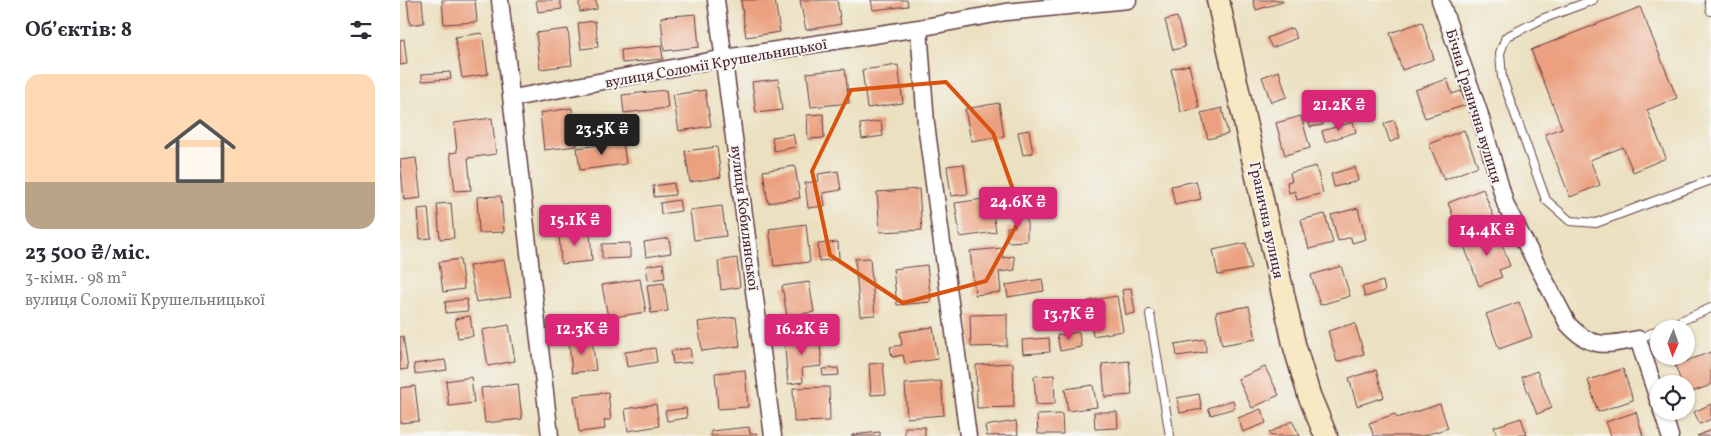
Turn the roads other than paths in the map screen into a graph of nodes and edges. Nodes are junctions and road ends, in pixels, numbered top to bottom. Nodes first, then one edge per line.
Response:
1 (500, 0) edge
2 (716, 0) edge
3 (1128, 0) edge
4 (1218, 0) edge
5 (1440, 0) edge
6 (1593, 0) edge
7 (1709, 0) edge
8 (1711, 11) edge
9 (919, 28) junction
10 (725, 58) junction
11 (513, 98) junction
12 (1711, 180) edge
13 (1711, 308) edge
14 (1150, 314) dead end
15 (1682, 320) edge
16 (1650, 334) edge
17 (1638, 339) junction
18 (1650, 375) edge
19 (1665, 420) edge
20 (550, 436) edge
21 (773, 436) edge
22 (968, 436) edge
23 (1170, 436) edge
24 (1326, 436) edge
25 (1670, 436) edge

1 - 11 street
2 - 10 street, вулиця Кобилянської
3 - 9 street, вулиця Соломії Крушельницької
4 - 24 street, Гранична вулиця
5 - 17 street, Бічна Гранична вулиця
6 - 12 lane
7 - 8 lane
9 - 10 street, вулиця Соломії Крушельницької
9 - 22 street
10 - 11 street, вулиця Соломії Крушельницької
10 - 21 street, вулиця Кобилянської
11 - 20 street
13 - 15 lane
14 - 23 lane
16 - 17 lane
17 - 18 street
19 - 25 street

